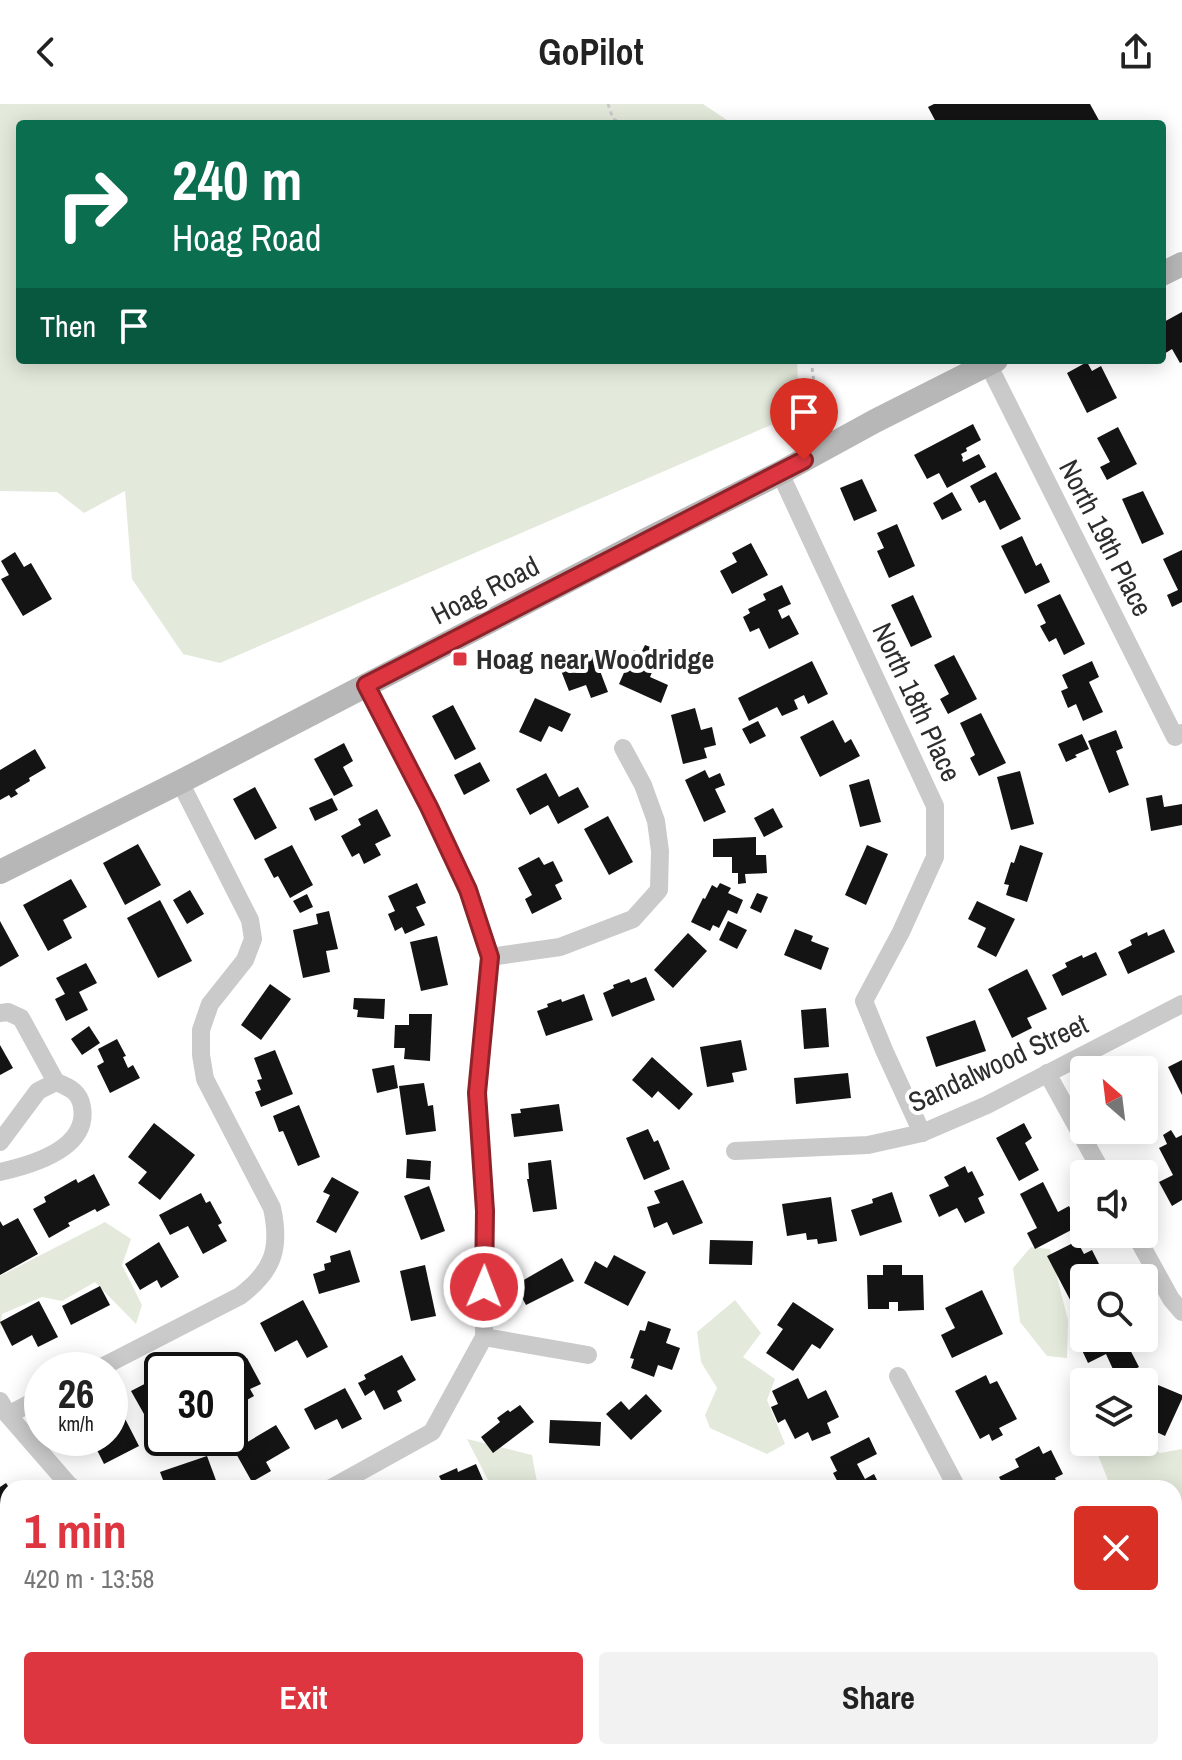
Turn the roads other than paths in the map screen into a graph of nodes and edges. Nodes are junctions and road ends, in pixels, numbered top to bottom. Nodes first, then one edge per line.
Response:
1 (988, 364) edge
2 (993, 364) edge
3 (780, 473) junction
4 (366, 685) junction
5 (1178, 735) edge
6 (623, 748) dead end
7 (180, 782) junction
8 (0, 872) edge
9 (490, 957) junction
10 (1182, 1004) edge
11 (0, 1013) edge
12 (1047, 1073) junction
13 (56, 1082) junction
14 (922, 1133) junction
15 (0, 1142) edge
16 (735, 1151) dead end
17 (1095, 1160) edge
18 (0, 1172) edge
19 (1143, 1248) edge
20 (1182, 1312) edge
21 (484, 1337) junction
22 (128, 1354) edge
23 (588, 1355) dead end
24 (898, 1376) dead end
25 (24, 1402) edge
26 (4, 1408) edge
27 (65, 1480) edge
28 (345, 1480) edge
29 (953, 1480) edge

1 - 3 street, Hoag Road
2 - 5 street, North 19th Place
3 - 4 street, Hoag Road
3 - 14 street, North 18th Place
4 - 7 street, Hoag Road
4 - 9 street
6 - 9 street
7 - 8 street, Hoag Road
7 - 22 street
9 - 21 street
10 - 12 street, Sandalwood Street
11 - 13 street
12 - 14 street, Sandalwood Street
12 - 17 street
13 - 15 street
13 - 18 street
14 - 16 street, Sandalwood Street
19 - 20 street
21 - 23 street
21 - 28 street
24 - 29 street
25 - 26 street
26 - 27 street

